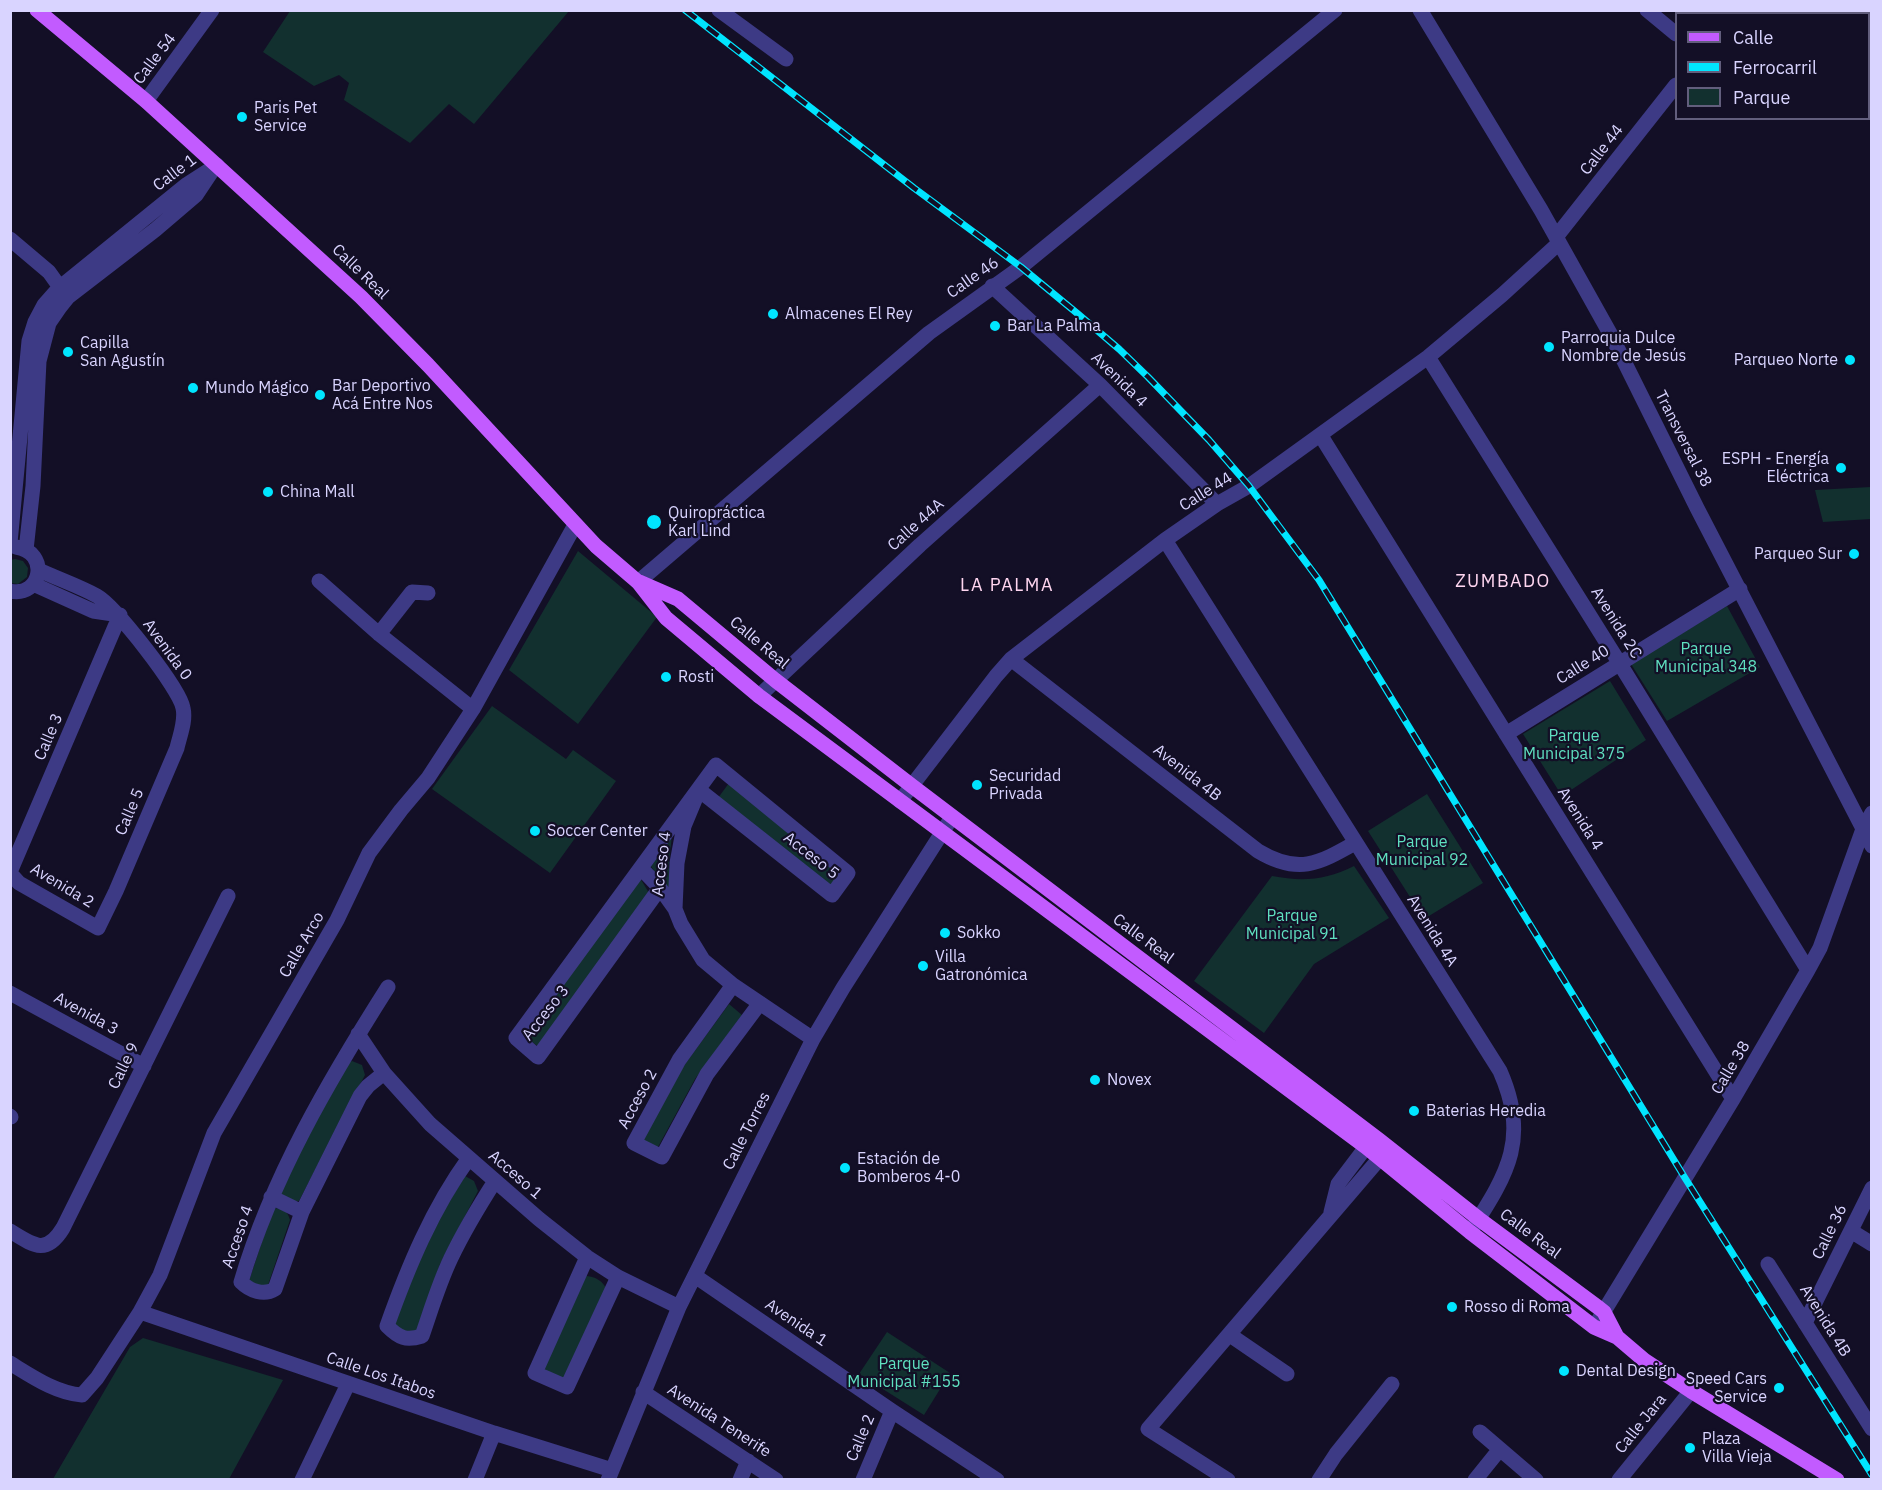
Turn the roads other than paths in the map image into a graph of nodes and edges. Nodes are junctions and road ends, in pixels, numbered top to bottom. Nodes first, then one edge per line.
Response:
1 (37, 10) edge
2 (212, 10) edge
3 (719, 10) edge
4 (1335, 10) edge
5 (1420, 10) edge
6 (1647, 10) edge
7 (1675, 32) edge
8 (786, 59) dead end
9 (1675, 88) edge
10 (146, 100) junction
11 (216, 165) junction
12 (10, 239) edge
13 (1558, 240) junction
14 (10, 253) edge
15 (992, 286) junction
16 (64, 292) junction
17 (1428, 357) junction
18 (1100, 385) junction
19 (30, 409) junction
20 (1321, 436) junction
21 (1217, 504) junction
22 (575, 525) junction
23 (1165, 540) junction
24 (10, 543) edge
25 (10, 548) edge
26 (26, 550) junction
27 (36, 577) junction
28 (319, 581) dead end
29 (638, 582) junction
30 (1740, 589) junction
31 (428, 593) dead end
32 (12, 596) edge
33 (120, 615) junction
34 (379, 634) junction
35 (1011, 659) junction
36 (1620, 664) junction
37 (775, 680) junction
38 (759, 696) junction
39 (183, 706) joint
40 (473, 709) junction
41 (1506, 734) junction
42 (716, 765) joint
43 (912, 786) junction
44 (699, 790) junction
45 (900, 801) junction
46 (1872, 813) edge
47 (952, 817) junction
48 (1863, 829) junction
49 (942, 833) junction
50 (1355, 843) junction
51 (1872, 846) edge
52 (641, 868) junction
53 (10, 872) edge
54 (660, 888) junction
55 (228, 896) dead end
56 (675, 909) junction
57 (98, 928) joint
58 (1809, 970) junction
59 (733, 985) junction
60 (388, 987) dead end
61 (10, 993) edge
62 (760, 1003) junction
63 (358, 1034) junction
64 (813, 1039) junction
65 (144, 1066) junction
66 (384, 1073) junction
67 (1733, 1099) junction
68 (1366, 1147) junction
69 (469, 1158) junction
70 (1380, 1158) junction
71 (495, 1181) junction
72 (1872, 1188) edge
73 (271, 1197) junction
74 (302, 1212) junction
75 (1330, 1218) junction
76 (1479, 1219) junction
77 (10, 1231) edge
78 (1470, 1232) junction
79 (1851, 1232) junction
80 (1872, 1244) edge
81 (587, 1257) junction
82 (1768, 1264) dead end
83 (695, 1276) junction
84 (618, 1277) junction
85 (680, 1307) junction
86 (140, 1312) junction
87 (1604, 1312) junction
88 (1805, 1323) junction
89 (1594, 1327) junction
90 (1230, 1335) junction
91 (1617, 1337) junction
92 (10, 1363) edge
93 (1287, 1374) dead end
94 (348, 1384) junction
95 (1392, 1384) dead end
96 (1691, 1391) junction
97 (643, 1392) junction
98 (892, 1411) junction
99 (1872, 1429) edge
100 (1480, 1432) dead end
101 (494, 1433) junction
102 (1500, 1449) junction
103 (748, 1461) junction
104 (610, 1475) edge
105 (302, 1479) edge
106 (475, 1479) edge
107 (740, 1479) edge
108 (776, 1479) edge
109 (863, 1479) edge
110 (997, 1479) edge
111 (1228, 1479) edge
112 (1319, 1479) edge
113 (1475, 1479) edge
114 (1536, 1479) edge
115 (1619, 1479) edge
116 (1837, 1479) edge

1 - 10 main road, Calle Real
2 - 10 street, Calle 54
3 - 8 street
4 - 15 street, Calle 46
5 - 13 street, Transversal 38
6 - 7 street
9 - 13 street, Calle 44
10 - 11 main road, Calle Real
11 - 16 street, Calle 1
11 - 22 main road, Calle Real
12 - 16 street
13 - 17 street, Calle 44
13 - 30 street, Transversal 38
14 - 16 street
15 - 18 street, Avenida 4
15 - 29 street, Calle 46
16 - 19 street, Calle 1
17 - 20 street, Calle 44
17 - 36 street, Avenida 2C
18 - 21 street, Avenida 4
18 - 37 street, Calle 44A
19 - 24 street, Calle 1
19 - 26 street, Calle 1
20 - 21 street, Calle 44
20 - 41 street, Avenida 4
21 - 23 street, Calle 44
22 - 29 main road, Calle Real
22 - 40 street, Calle Arco
23 - 35 street, Calle 44
23 - 50 street, Avenida 4A
25 - 26 street
26 - 27 street
27 - 32 street
27 - 33 street, Avenida 0
28 - 34 street
29 - 37 main road, Calle Real
29 - 38 main road, Calle Real
30 - 36 street, Calle 40
30 - 48 street, Transversal 38
31 - 34 street
33 - 39 street, Avenida 0
33 - 53 street, Calle 3
34 - 40 street
35 - 43 street, Calle 44
35 - 50 street, Avenida 4B
36 - 41 street, Calle 40
36 - 58 street, Avenida 2C
37 - 38 street, Calle 44A
37 - 43 main road, Calle Real
38 - 45 main road, Calle Real
39 - 57 street, Calle 5
40 - 86 street, Calle Arco
41 - 67 street, Avenida 4
42 - 44 street, Acceso 4
42 - 44 street, Acceso 5
43 - 45 street, Calle 44
43 - 47 main road, Calle Real
44 - 52 street, Acceso 4
44 - 56 street, Acceso 4
45 - 49 main road, Calle Real
46 - 48 street, Calle 38
47 - 49 street, Calle Torres
47 - 76 main road, Calle Real
48 - 51 street, Transversal 38
48 - 58 street, Calle 38
49 - 64 street, Calle Torres
49 - 68 main road, Calle Real
50 - 76 street, Avenida 4A
52 - 54 street
52 - 54 street, Acceso 3
53 - 57 street, Avenida 2
54 - 56 street
55 - 65 street, Calle 9
56 - 59 street
58 - 67 street, Calle 38
59 - 62 street
59 - 62 street, Acceso 2
60 - 63 street, Acceso 4
61 - 65 street, Avenida 3
62 - 64 street
63 - 66 street, Acceso 1
63 - 73 street, Acceso 4
64 - 83 street, Calle Torres
65 - 77 street, Calle 9
66 - 69 street, Acceso 1
66 - 74 street, Acceso 4
67 - 87 street, Calle 38
68 - 70 main road, Calle Real
68 - 75 street
69 - 71 street, Acceso 1
69 - 71 street
70 - 75 street
70 - 78 main road, Calle Real
71 - 81 street, Acceso 1
72 - 79 street, Calle 36
73 - 74 street
73 - 74 street, Acceso 4
75 - 90 street
76 - 78 street, Avenida 4A
76 - 87 main road, Calle Real
78 - 89 main road, Calle Real
79 - 80 street
79 - 88 street, Calle 36
81 - 84 street, Acceso 1
81 - 84 street
82 - 88 street, Avenida 4B
83 - 85 street, Calle Torres
83 - 98 street, Avenida 1
84 - 85 street, Acceso 1
85 - 97 street, Calle Torres
86 - 92 street, Calle Arco
86 - 94 street, Calle Los Itabos
87 - 89 street, Calle 38
87 - 91 main road, Calle Real
88 - 99 street, Avenida 4B
89 - 91 main road, Calle Real
90 - 93 street
90 - 111 street
91 - 96 main road, Calle Real
94 - 101 street, Calle Los Itabos
94 - 105 street
95 - 112 street
96 - 115 street, Calle Jara
96 - 116 main road, Calle Real
97 - 103 street, Avenida Tenerife
97 - 104 street, Calle Torres
98 - 109 street, Calle 2
98 - 110 street, Avenida 1
100 - 102 street
101 - 104 street, Calle Los Itabos
101 - 106 street
102 - 113 street
102 - 114 street
103 - 107 street
103 - 108 street, Avenida Tenerife

